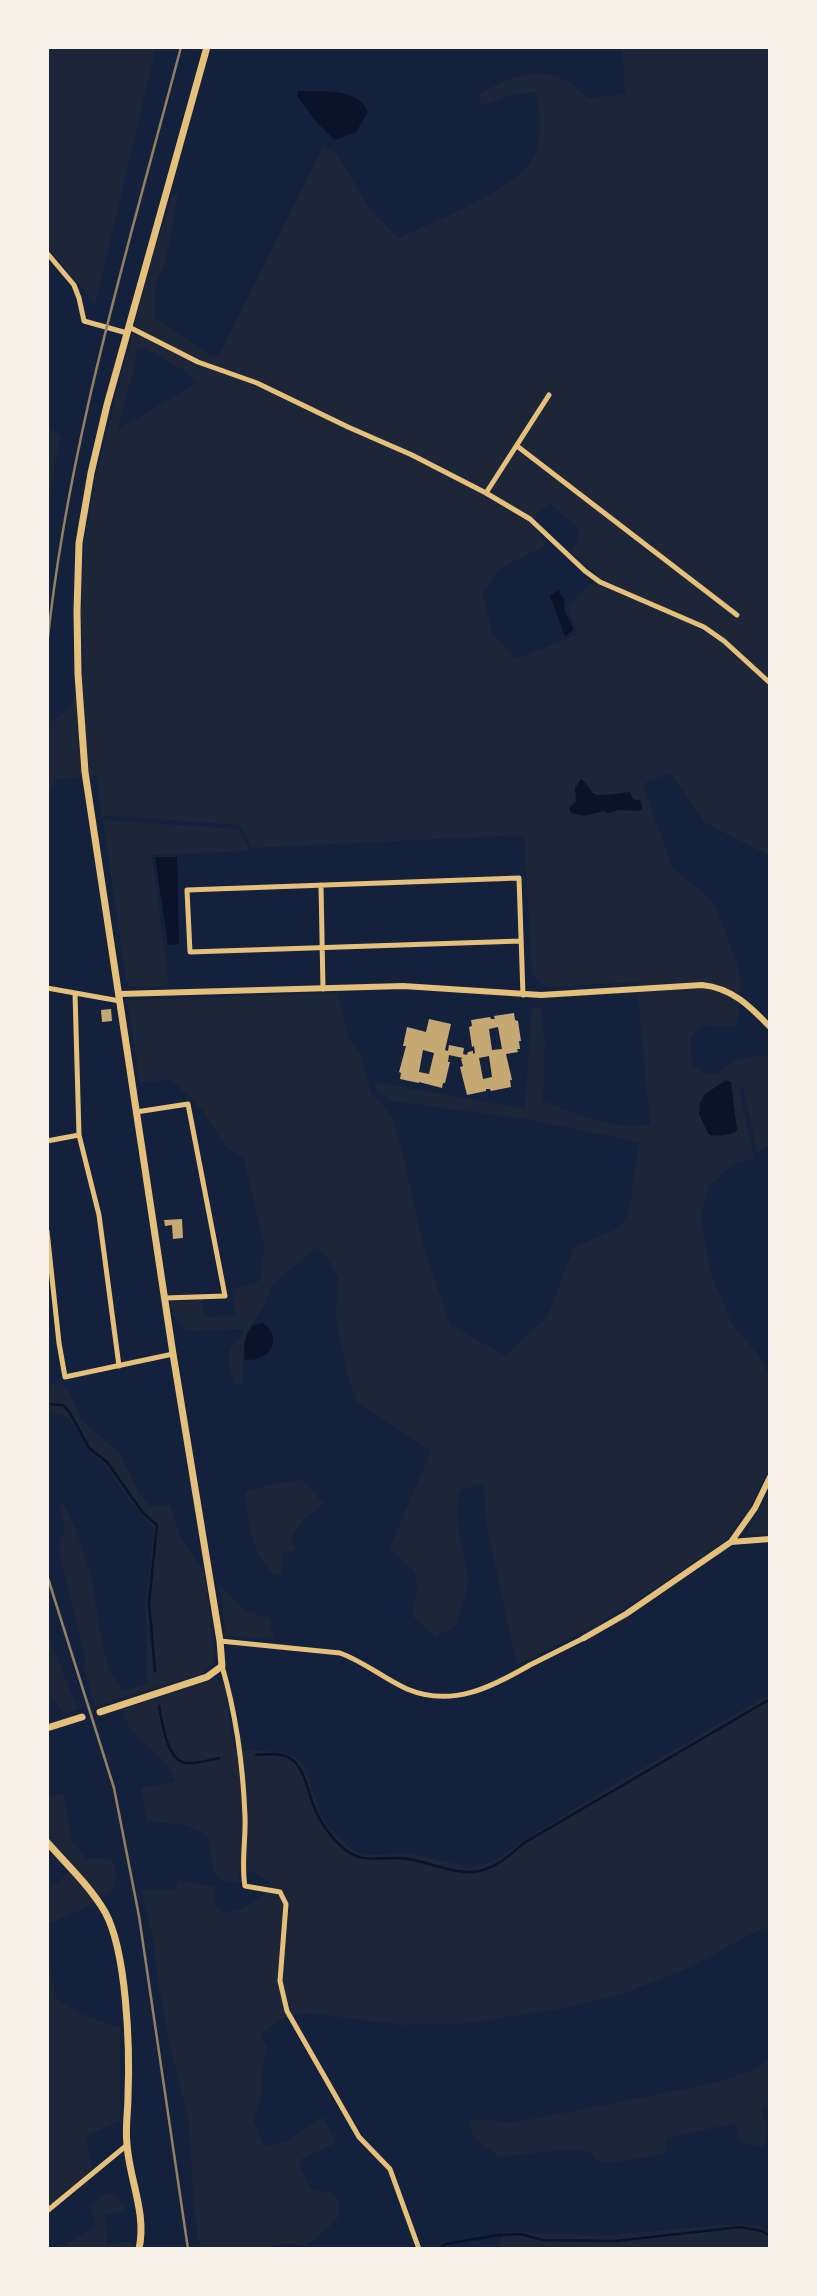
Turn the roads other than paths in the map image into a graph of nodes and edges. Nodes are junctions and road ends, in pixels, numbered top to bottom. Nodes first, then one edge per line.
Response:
1 (206, 47) edge
2 (47, 253) edge
3 (125, 331) junction
4 (549, 395) dead end
5 (516, 446) junction
6 (486, 493) junction
7 (737, 615) dead end
8 (770, 683) edge
9 (321, 885) junction
10 (521, 941) junction
11 (323, 947) junction
12 (47, 988) edge
13 (323, 989) junction
14 (75, 993) junction
15 (523, 995) junction
16 (119, 998) junction
17 (770, 1027) edge
18 (135, 1112) junction
19 (79, 1135) junction
20 (47, 1141) edge
21 (47, 1231) edge
22 (165, 1298) junction
23 (173, 1354) junction
24 (119, 1366) junction
25 (770, 1477) edge
26 (770, 1539) edge
27 (732, 1542) junction
28 (584, 1638) joint
29 (220, 1641) junction
30 (222, 1666) junction
31 (100, 1712) dead end
32 (82, 1717) dead end
33 (47, 1728) edge
34 (47, 1842) edge
35 (127, 2145) junction
36 (47, 2211) edge
37 (139, 2249) edge
38 (419, 2249) edge

1 - 3 main road
2 - 3 street
3 - 6 street
3 - 16 main road
4 - 5 street
5 - 6 street
5 - 7 street
6 - 8 street
9 - 10 street
9 - 11 street
9 - 11 street
10 - 11 street
10 - 15 street
11 - 13 street
12 - 14 street
13 - 15 street
13 - 16 street
14 - 16 street
14 - 19 street
15 - 17 street
16 - 18 main road
18 - 22 main road
18 - 22 street
19 - 20 street
19 - 24 street
21 - 24 street
22 - 23 main road
23 - 24 street
23 - 29 main road
25 - 27 street
26 - 27 street
27 - 28 street
28 - 29 street
29 - 30 main road
30 - 31 main road
30 - 38 street
32 - 33 main road
34 - 35 main road
35 - 36 street
35 - 37 main road

